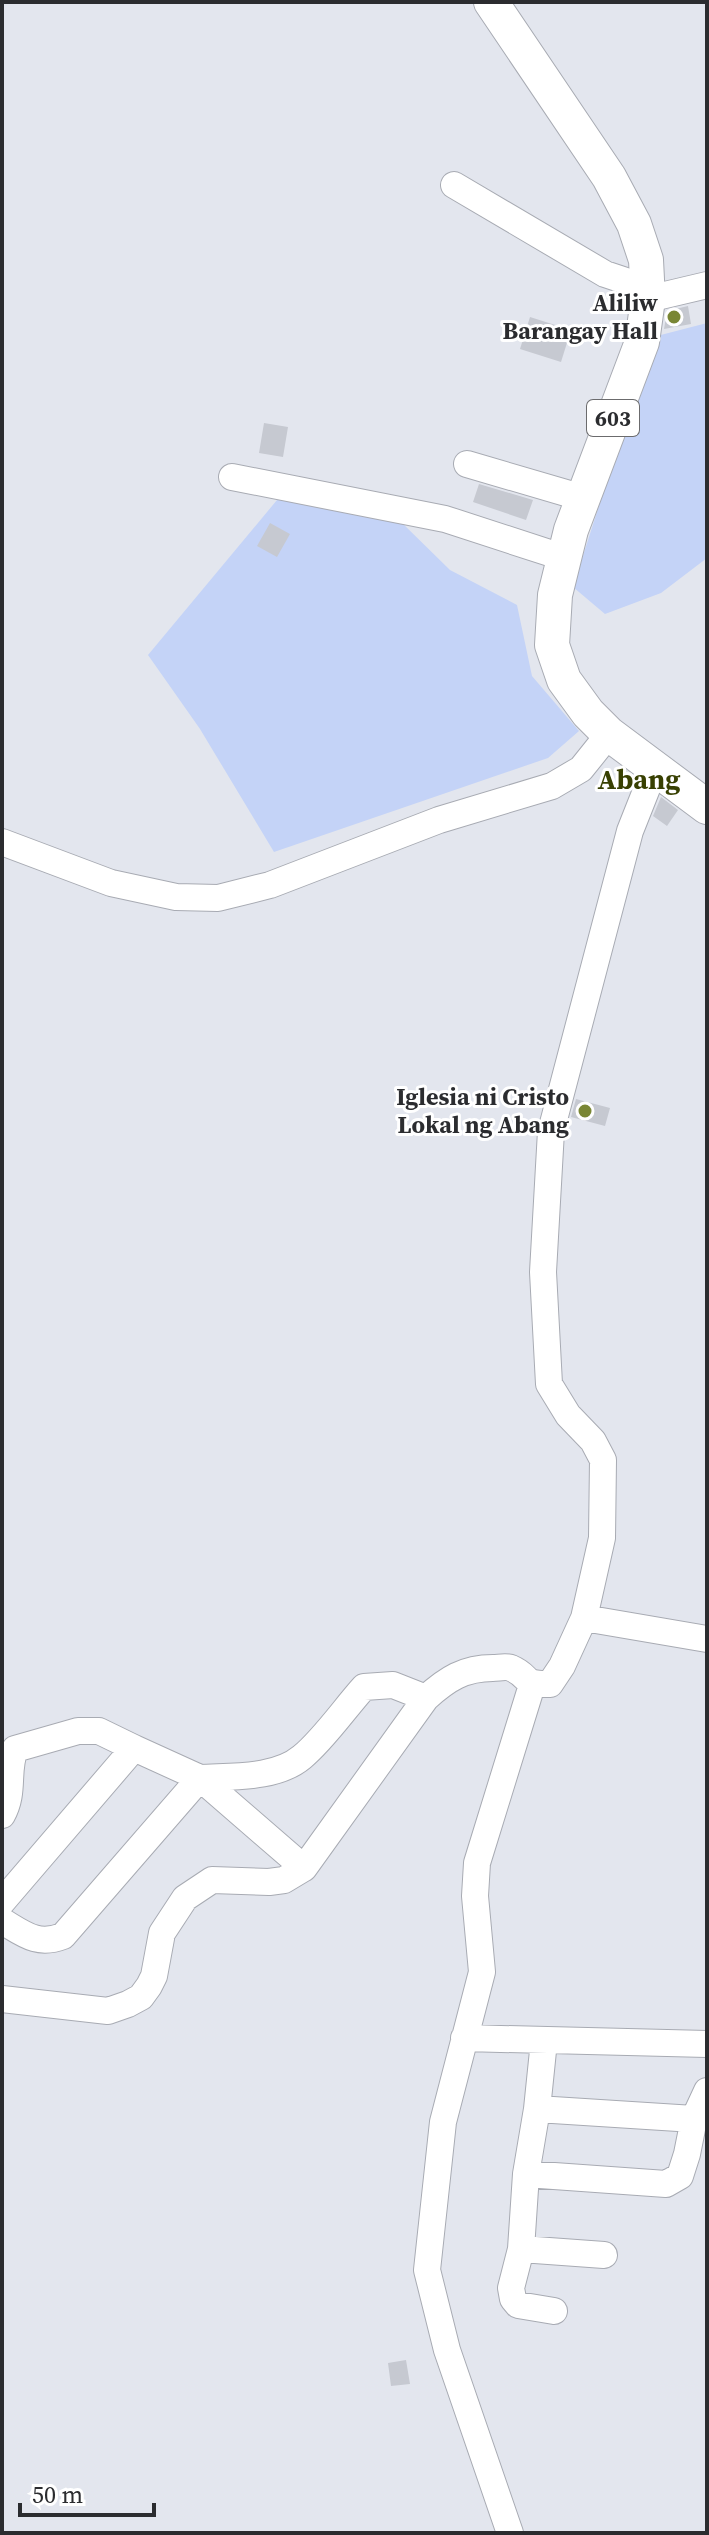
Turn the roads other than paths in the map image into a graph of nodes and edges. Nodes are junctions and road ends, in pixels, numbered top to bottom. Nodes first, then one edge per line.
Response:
1 (491, 2) edge
2 (454, 185) dead end
3 (707, 285) edge
4 (648, 294) junction
5 (467, 464) dead end
6 (232, 477) dead end
7 (583, 498) junction
8 (565, 558) junction
9 (609, 734) junction
10 (655, 768) junction
11 (707, 807) edge
12 (2, 842) edge
13 (584, 1618) junction
14 (707, 1639) edge
15 (532, 1685) junction
16 (426, 1698) junction
17 (134, 1748) junction
18 (200, 1778) junction
19 (2, 1815) edge
20 (304, 1868) junction
21 (2, 1902) edge
22 (2, 1921) edge
23 (2, 1999) edge
24 (464, 2038) junction
25 (544, 2041) junction
26 (707, 2044) edge
27 (707, 2091) edge
28 (537, 2109) junction
29 (694, 2119) junction
30 (526, 2174) junction
31 (521, 2249) junction
32 (604, 2255) dead end
33 (554, 2311) dead end
34 (510, 2533) edge

1 - 4 main road, 603
2 - 4 street
3 - 4 street
4 - 7 main road, 603
5 - 7 street
6 - 8 street
7 - 8 main road, 603
8 - 9 main road, 603
9 - 10 main road, 603
9 - 12 street
10 - 11 main road, 603
10 - 13 street
13 - 14 street
13 - 15 street
15 - 16 street
15 - 24 street
16 - 18 street
16 - 20 street
17 - 18 street
17 - 19 street
17 - 21 street
18 - 20 street
18 - 22 street
20 - 23 street
24 - 25 street
24 - 34 street
25 - 26 street
25 - 28 street
27 - 29 street
28 - 29 street
28 - 30 street
29 - 30 street
30 - 31 street
31 - 32 street
31 - 33 street

